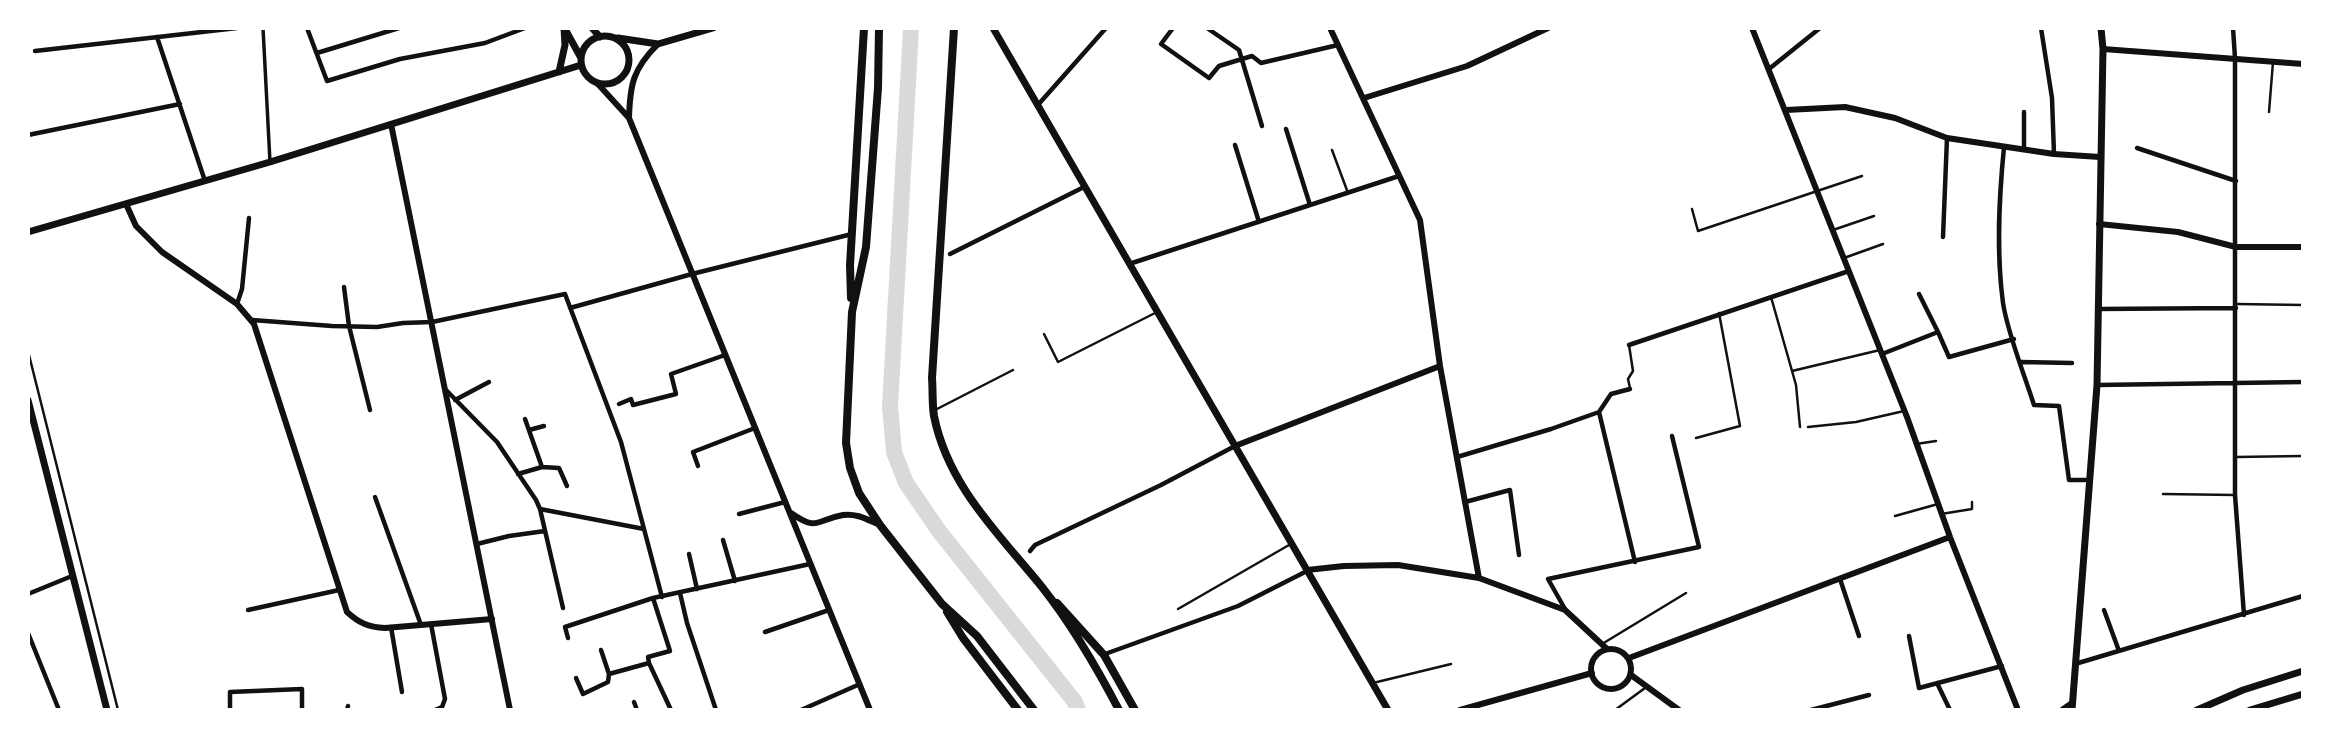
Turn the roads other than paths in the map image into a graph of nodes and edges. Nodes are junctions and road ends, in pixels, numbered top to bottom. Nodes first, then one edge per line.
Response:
1 (237, 28) edge
2 (263, 28) edge
3 (307, 28) edge
4 (399, 28) edge
5 (509, 28) edge
6 (525, 28) edge
7 (564, 28) edge
8 (592, 28) edge
9 (713, 28) edge
10 (863, 28) edge
11 (879, 28) edge
12 (954, 28) edge
13 (993, 28) edge
14 (1107, 28) edge
15 (1173, 28) edge
16 (1207, 28) edge
17 (1330, 28) edge
18 (1548, 28) edge
19 (1752, 28) edge
20 (1820, 28) edge
21 (2041, 28) edge
22 (2101, 28) edge
23 (2233, 28) edge
24 (512, 34) junction
25 (157, 37) junction
26 (600, 37) junction
27 (613, 37) junction
28 (658, 44) junction
29 (1338, 45) junction
30 (2103, 50) junction
31 (35, 51) dead end
32 (317, 53) junction
33 (2235, 58) junction
34 (1242, 59) junction
35 (581, 62) junction
36 (2273, 62) junction
37 (2303, 64) edge
38 (1769, 69) junction
39 (559, 72) junction
40 (597, 83) junction
41 (1364, 98) junction
42 (180, 104) junction
43 (1037, 106) junction
44 (1786, 110) junction
45 (2269, 112) dead end
46 (2024, 113) dead end
47 (629, 118) junction
48 (391, 124) junction
49 (1262, 126) dead end
50 (1286, 129) dead end
51 (28, 135) edge
52 (1947, 138) junction
53 (1235, 145) dead end
54 (2004, 147) junction
55 (2137, 149) dead end
56 (1332, 150) dead end
57 (2024, 150) junction
58 (2054, 154) junction
59 (2100, 158) junction
60 (270, 162) junction
61 (1400, 176) junction
62 (1862, 176) dead end
63 (205, 181) junction
64 (2235, 181) junction
65 (1084, 187) junction
66 (1818, 191) junction
67 (1348, 193) junction
68 (126, 204) junction
69 (1310, 205) junction
70 (1692, 209) dead end
71 (1874, 216) dead end
72 (249, 218) dead end
73 (1259, 222) junction
74 (2099, 224) junction
75 (1833, 230) junction
76 (28, 232) edge
77 (852, 234) junction
78 (1944, 237) dead end
79 (1883, 244) dead end
80 (2236, 247) junction
81 (2303, 247) edge
82 (950, 254) dead end
83 (1844, 258) junction
84 (1129, 264) junction
85 (1849, 271) junction
86 (692, 274) junction
87 (344, 287) dead end
88 (1919, 294) dead end
89 (1771, 297) junction
90 (237, 304) junction
91 (2303, 305) edge
92 (2236, 306) junction
93 (570, 308) junction
94 (2097, 309) junction
95 (852, 312) junction
96 (1157, 312) junction
97 (1719, 313) junction
98 (251, 320) junction
99 (432, 322) junction
100 (349, 326) junction
101 (1938, 332) junction
102 (1044, 334) dead end
103 (2014, 339) junction
104 (1629, 345) joint
105 (28, 351) edge
106 (1881, 352) junction
107 (725, 355) junction
108 (2021, 362) junction
109 (2072, 363) dead end
110 (1440, 366) junction
111 (1013, 370) dead end
112 (1792, 371) junction
113 (489, 382) dead end
114 (2303, 382) edge
115 (2236, 383) junction
116 (2096, 385) junction
117 (1630, 389) joint
118 (447, 390) junction
119 (28, 400) edge
120 (456, 400) junction
121 (619, 404) dead end
122 (370, 410) dead end
123 (934, 410) junction
124 (1904, 411) junction
125 (1599, 412) junction
126 (29, 413) edge
127 (525, 419) dead end
128 (544, 426) dead end
129 (1800, 427) dead end
130 (1808, 427) dead end
131 (755, 428) junction
132 (529, 430) junction
133 (1672, 436) dead end
134 (1696, 438) dead end
135 (1936, 442) dead end
136 (1916, 444) junction
137 (1235, 446) junction
138 (2303, 456) edge
139 (1457, 457) junction
140 (2235, 457) junction
141 (698, 466) dead end
142 (542, 467) junction
143 (518, 474) junction
144 (2089, 480) junction
145 (567, 486) dead end
146 (2163, 494) dead end
147 (2235, 495) junction
148 (376, 496) dead end
149 (785, 502) junction
150 (1465, 502) junction
151 (1972, 502) dead end
152 (1938, 505) junction
153 (540, 509) junction
154 (789, 512) junction
155 (739, 514) dead end
156 (1941, 514) junction
157 (1895, 516) dead end
158 (880, 526) junction
159 (644, 529) junction
160 (545, 531) junction
161 (1950, 537) junction
162 (723, 540) dead end
163 (1292, 543) junction
164 (477, 544) junction
165 (1030, 551) dead end
166 (689, 554) dead end
167 (1519, 555) dead end
168 (1635, 562) junction
169 (810, 564) junction
170 (1307, 570) junction
171 (72, 576) junction
172 (1479, 578) junction
173 (1840, 579) junction
174 (735, 581) junction
175 (697, 589) junction
176 (1043, 589) junction
177 (339, 590) junction
178 (680, 593) junction
179 (1686, 593) dead end
180 (28, 594) edge
181 (2303, 596) edge
182 (662, 597) junction
183 (653, 598) junction
184 (942, 604) junction
185 (563, 608) dead end
186 (1178, 609) dead end
187 (248, 610) dead end
188 (829, 610) junction
189 (1565, 610) junction
190 (2104, 610) dead end
191 (2244, 615) junction
192 (492, 619) junction
193 (431, 624) junction
194 (421, 625) junction
195 (391, 627) junction
196 (765, 632) dead end
197 (28, 633) edge
198 (1859, 636) dead end
199 (1909, 636) dead end
200 (568, 638) dead end
201 (1604, 646) junction
202 (601, 650) dead end
203 (2119, 651) junction
204 (1104, 655) junction
205 (1629, 658) junction
206 (649, 663) junction
207 (1451, 664) dead end
208 (2074, 664) junction
209 (2001, 666) junction
210 (2303, 671) edge
211 (1592, 673) junction
212 (609, 674) junction
213 (1630, 675) junction
214 (576, 678) dead end
215 (1373, 682) junction
216 (1937, 683) junction
217 (860, 684) junction
218 (1647, 686) junction
219 (402, 692) dead end
220 (2303, 694) edge
221 (1869, 695) dead end
222 (634, 702) dead end
223 (2072, 706) edge
224 (59, 710) edge
225 (107, 710) edge
226 (118, 710) edge
227 (230, 710) edge
228 (302, 710) edge
229 (435, 710) edge
230 (510, 710) edge
231 (637, 710) edge
232 (671, 710) edge
233 (716, 710) edge
234 (803, 710) edge
235 (870, 710) edge
236 (1018, 710) edge
237 (1034, 710) edge
238 (1119, 710) edge
239 (1135, 710) edge
240 (1388, 710) edge
241 (1460, 710) edge
242 (1615, 710) edge
243 (1679, 710) edge
244 (1811, 710) edge
245 (1950, 710) edge
246 (2018, 710) edge
247 (2062, 710) edge
248 (2197, 710) edge
249 (2251, 710) edge

1 - 25 street
2 - 60 street
3 - 32 street
4 - 32 street
5 - 24 street
6 - 24 street
7 - 35 main road
7 - 39 main road
8 - 26 main road
9 - 28 main road
10 - 77 highway
11 - 95 highway
12 - 123 highway
13 - 43 main road
14 - 43 street
15 - 34 street
16 - 34 street
17 - 29 main road
18 - 41 main road
19 - 38 main road
20 - 38 street
21 - 58 street
22 - 30 main road
23 - 33 street
24 - 32 street
25 - 31 street
25 - 42 street
26 - 27 main road
26 - 35 main road
27 - 28 main road
27 - 40 main road
28 - 47 main road
29 - 34 street
29 - 41 main road
30 - 33 main road
30 - 59 main road
33 - 36 main road
33 - 64 street
34 - 49 street
35 - 39 main road
35 - 40 main road
36 - 37 main road
36 - 45 lane
38 - 44 main road
39 - 48 main road
40 - 47 main road
41 - 61 main road
42 - 51 street
42 - 63 street
43 - 65 main road
44 - 52 main road
44 - 66 main road
46 - 57 street
47 - 86 main road
48 - 60 main road
48 - 99 main road
50 - 69 street
52 - 54 main road
52 - 78 street
53 - 73 street
54 - 57 main road
54 - 103 street
55 - 64 street
56 - 67 lane
57 - 58 main road
58 - 59 main road
59 - 74 main road
60 - 63 main road
61 - 67 street
61 - 110 main road
62 - 66 lane
63 - 68 main road
64 - 80 street
65 - 82 street
65 - 84 main road
66 - 70 lane
66 - 75 main road
67 - 69 street
68 - 76 main road
68 - 90 main road
69 - 73 street
71 - 75 lane
72 - 90 street
73 - 84 street
74 - 80 main road
74 - 94 main road
75 - 83 main road
77 - 86 street
77 - 95 highway
79 - 83 lane
80 - 81 main road
80 - 92 street
83 - 85 main road
84 - 96 main road
85 - 89 street
85 - 106 main road
86 - 93 street
86 - 107 main road
87 - 100 street
88 - 101 street
89 - 97 street
89 - 112 lane
90 - 98 main road
91 - 92 lane
92 - 94 street
92 - 115 street
93 - 99 street
93 - 159 street
94 - 116 main road
95 - 158 highway
96 - 102 lane
96 - 137 main road
97 - 104 street
97 - 134 lane
98 - 100 street
98 - 177 main road
99 - 100 street
99 - 118 main road
100 - 122 street
101 - 103 street
101 - 106 street
103 - 108 street
104 - 117 lane
105 - 226 lane
106 - 112 lane
106 - 124 main road
107 - 121 street
107 - 131 main road
108 - 109 street
108 - 144 street
110 - 137 main road
110 - 139 main road
111 - 123 lane
112 - 129 lane
113 - 120 street
114 - 115 street
115 - 116 street
115 - 140 street
116 - 144 main road
117 - 125 street
118 - 120 street
118 - 164 main road
119 - 126 main road
120 - 143 street
123 - 176 highway
124 - 130 lane
124 - 136 main road
125 - 139 street
125 - 168 street
126 - 171 main road
127 - 132 street
128 - 132 street
131 - 141 street
131 - 149 main road
132 - 142 street
133 - 168 street
135 - 136 lane
136 - 152 main road
137 - 163 main road
137 - 165 street
138 - 140 lane
139 - 150 main road
140 - 147 street
142 - 143 street
142 - 145 street
143 - 153 street
144 - 208 main road
146 - 147 lane
147 - 191 street
148 - 194 street
149 - 154 main road
149 - 155 street
150 - 167 street
150 - 172 main road
151 - 156 lane
152 - 156 main road
152 - 157 lane
153 - 159 street
153 - 160 street
154 - 158 main road
154 - 169 main road
156 - 161 main road
158 - 184 highway
159 - 182 street
160 - 164 street
160 - 185 street
161 - 173 main road
161 - 209 main road
162 - 174 street
163 - 170 main road
163 - 186 lane
164 - 192 main road
166 - 175 street
168 - 189 street
169 - 174 street
169 - 188 main road
170 - 172 main road
170 - 204 street
170 - 215 main road
171 - 180 street
171 - 225 main road
172 - 189 main road
173 - 198 street
173 - 205 main road
174 - 175 street
175 - 178 street
176 - 204 highway
176 - 238 highway
177 - 187 street
177 - 195 main road
178 - 182 street
178 - 233 street
179 - 201 lane
181 - 191 street
182 - 183 street
183 - 200 street
183 - 206 street
184 - 236 highway
184 - 237 highway
188 - 196 street
188 - 217 main road
189 - 201 main road
190 - 203 street
191 - 203 street
192 - 193 main road
192 - 230 main road
193 - 194 main road
193 - 229 street
194 - 195 main road
195 - 219 street
197 - 224 street
199 - 216 street
201 - 205 main road
201 - 211 main road
202 - 212 street
203 - 208 street
204 - 239 highway
205 - 213 main road
206 - 212 street
206 - 232 street
207 - 215 lane
208 - 223 main road
209 - 216 street
209 - 246 main road
210 - 248 main road
211 - 213 main road
211 - 241 main road
212 - 214 street
213 - 218 main road
215 - 240 main road
216 - 245 street
217 - 234 street
217 - 235 main road
218 - 242 lane
218 - 243 main road
220 - 249 main road
221 - 244 street
222 - 231 street
223 - 247 main road
227 - 228 street

